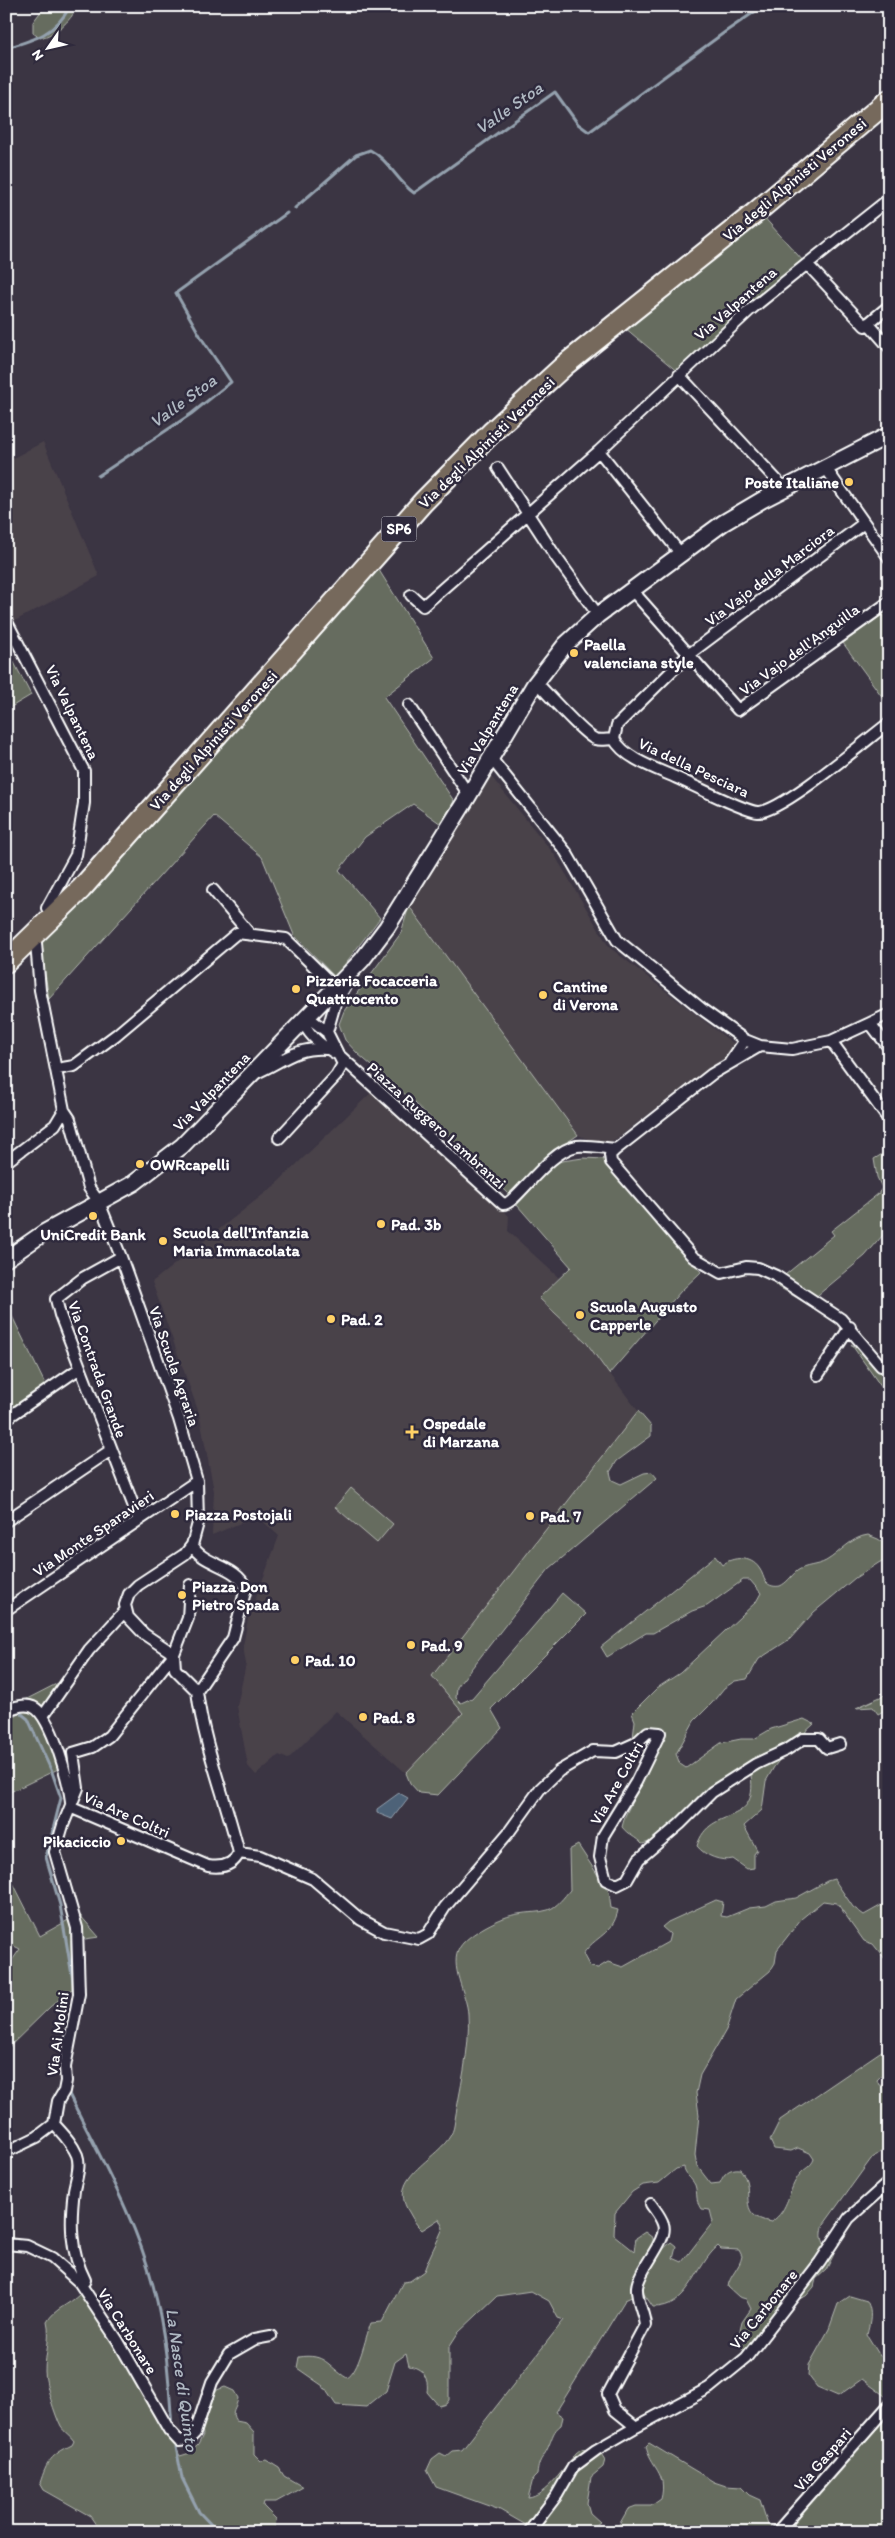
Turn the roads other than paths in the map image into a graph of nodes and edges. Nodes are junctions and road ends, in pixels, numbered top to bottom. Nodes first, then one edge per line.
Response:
1 (889, 100) edge
2 (889, 200) edge
3 (807, 264) junction
4 (889, 306) edge
5 (868, 323) junction
6 (889, 347) edge
7 (679, 375) junction
8 (889, 435) edge
9 (599, 451) junction
10 (825, 467) junction
11 (498, 468) dead end
12 (784, 488) junction
13 (529, 515) junction
14 (864, 523) junction
15 (680, 553) junction
16 (889, 558) edge
17 (631, 590) junction
18 (411, 595) dead end
19 (889, 602) edge
20 (598, 614) junction
21 (6, 620) edge
22 (688, 654) junction
23 (536, 682) junction
24 (409, 706) dead end
25 (889, 723) edge
26 (614, 738) junction
27 (490, 757) junction
28 (469, 795) junction
29 (213, 890) dead end
30 (47, 908) dead end
31 (249, 933) junction
32 (36, 943) dead end
33 (362, 960) junction
34 (6, 962) edge
35 (336, 988) junction
36 (889, 1014) edge
37 (306, 1019) junction
38 (870, 1023) junction
39 (327, 1032) junction
40 (745, 1040) junction
41 (830, 1041) junction
42 (760, 1046) junction
43 (889, 1048) edge
44 (327, 1049) junction
45 (340, 1056) junction
46 (726, 1066) junction
47 (57, 1069) junction
48 (252, 1075) junction
49 (64, 1110) junction
50 (889, 1120) edge
51 (280, 1138) dead end
52 (6, 1148) edge
53 (616, 1149) junction
54 (10, 1160) edge
55 (99, 1202) junction
56 (120, 1257) junction
57 (6, 1259) edge
58 (850, 1327) junction
59 (882, 1366) dead end
60 (80, 1368) junction
61 (818, 1375) dead end
62 (6, 1419) edge
63 (111, 1450) junction
64 (197, 1481) junction
65 (139, 1520) junction
66 (6, 1521) edge
67 (192, 1545) junction
68 (190, 1585) dead end
69 (6, 1610) edge
70 (125, 1611) junction
71 (174, 1654) junction
72 (197, 1692) junction
73 (6, 1711) edge
74 (43, 1716) junction
75 (840, 1744) dead end
76 (72, 1808) junction
77 (239, 1853) junction
78 (54, 2124) junction
79 (6, 2152) edge
80 (889, 2182) edge
81 (651, 2204) dead end
82 (6, 2244) edge
83 (79, 2282) junction
84 (271, 2336) dead end
85 (889, 2405) edge
86 (636, 2427) junction
87 (529, 2532) edge
88 (777, 2532) edge

1 - 34 highway, Via degli Alpinisti Veronesi / SP6
2 - 3 street, Via Valpantena
3 - 5 street
3 - 7 street, Via Valpantena
4 - 5 street
5 - 6 street
7 - 9 street, Via Valpantena
7 - 12 street
8 - 10 street, Via Valpantena
9 - 13 street, Via Valpantena
9 - 15 street
10 - 12 street, Via Valpantena
10 - 14 street
11 - 13 street
12 - 15 street, Via Valpantena
13 - 18 street, Via Valpantena
13 - 20 street
14 - 16 street
14 - 22 street, Via Vajo della Marciora
15 - 17 street, Via Valpantena
17 - 20 street, Via Valpantena
17 - 22 street
19 - 22 street, Via Vajo dell'Anguilla
20 - 23 street, Via Valpantena
21 - 30 street, Via Valpantena
22 - 26 street, Via Vajo della Marciora
23 - 26 street, Via Valpantena
23 - 27 street, Via Valpantena
24 - 28 street, Via Valpantena
25 - 26 street, Via della Pesciara
27 - 28 street, Via Valpantena
27 - 40 street
28 - 33 street, Via Valpantena
29 - 31 street
31 - 35 street
31 - 47 street
32 - 47 street
33 - 35 street, Via Valpantena
33 - 39 street
35 - 37 street, Via Valpantena
36 - 38 street
37 - 39 street, Piazza Ruggero Lambranzi
37 - 44 street, Piazza Ruggero Lambranzi
37 - 48 street, Via Valpantena
38 - 41 street
38 - 43 street
39 - 45 street, Piazza Ruggero Lambranzi
40 - 42 street
40 - 46 street
41 - 42 street
41 - 50 street
42 - 46 street
44 - 45 street, Piazza Ruggero Lambranzi
44 - 48 street, Piazza Ruggero Lambranzi
45 - 51 street, Piazza Ruggero Lambranzi
45 - 53 street, Piazza Ruggero Lambranzi
46 - 53 street
47 - 49 street
48 - 55 street, Via Valpantena
49 - 54 street
49 - 55 street
52 - 54 street
53 - 58 street
55 - 56 street, Via Scuola Agraria
55 - 57 street, Via Valpantena
56 - 60 street, Via Contrada Grande
56 - 64 street, Via Scuola Agraria
58 - 59 street
58 - 61 street
60 - 62 street
60 - 63 street, Via Contrada Grande
63 - 65 street, Via Contrada Grande
63 - 66 street
64 - 65 street, Via Monte Sparavieri
64 - 67 street, Via Scuola Agraria
65 - 69 street, Via Monte Sparavieri
67 - 70 street
67 - 72 street
68 - 71 street
70 - 71 street
70 - 74 street
71 - 72 street
71 - 76 street, Via Ai Molini
72 - 77 street
73 - 74 street
74 - 76 street, Via Are Coltri
75 - 77 street, Via Are Coltri
76 - 77 street, Via Are Coltri
76 - 78 street, Via Ai Molini
78 - 79 street
78 - 83 street
80 - 86 street, Via Carbonare
81 - 86 street
82 - 83 street, Via Carbonare
83 - 84 street, Via Carbonare
85 - 88 street, Via Gaspari
86 - 87 street, Via Carbonare

